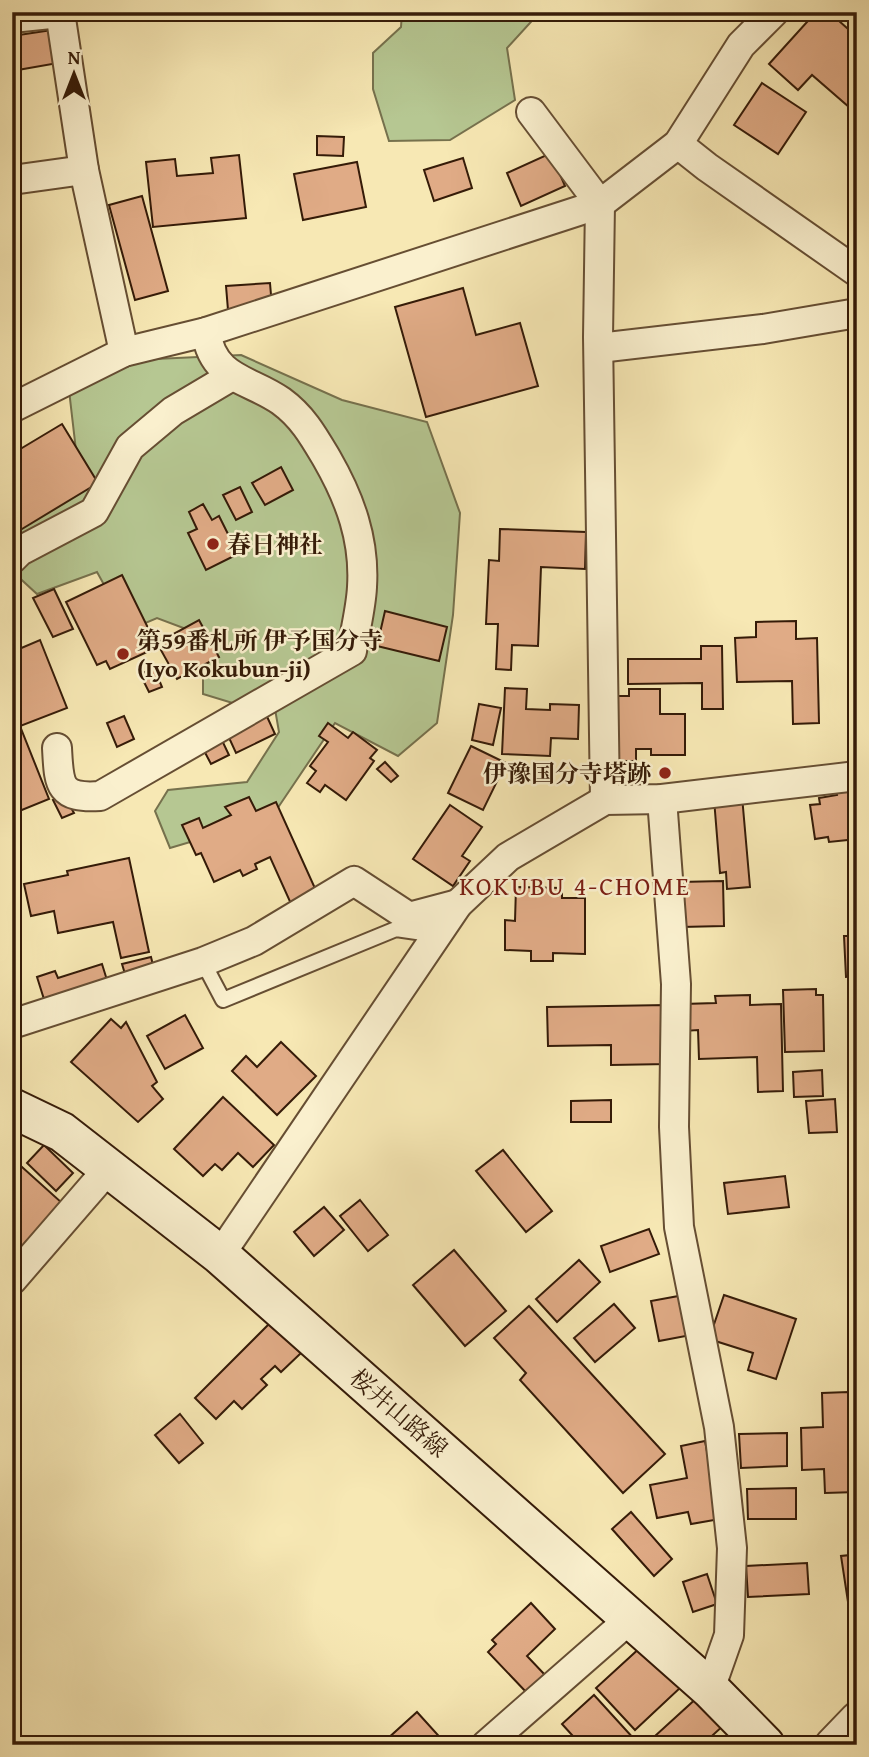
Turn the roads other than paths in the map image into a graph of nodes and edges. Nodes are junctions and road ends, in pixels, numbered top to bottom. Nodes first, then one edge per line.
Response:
1 (774, 12) edge
2 (60, 13) edge
3 (12, 18) edge
4 (531, 112) dead end
5 (678, 144) junction
6 (84, 170) junction
7 (12, 180) edge
8 (600, 204) junction
9 (857, 272) edge
10 (857, 313) edge
11 (206, 332) junction
12 (599, 348) junction
13 (124, 352) junction
14 (232, 376) junction
15 (12, 408) edge
16 (12, 559) edge
17 (57, 748) dead end
18 (857, 776) edge
19 (662, 799) junction
20 (604, 800) junction
21 (458, 904) junction
22 (438, 935) junction
23 (203, 962) junction
24 (12, 1024) edge
25 (12, 1108) edge
26 (109, 1168) junction
27 (220, 1255) junction
28 (12, 1280) edge
29 (631, 1618) junction
30 (710, 1689) junction
31 (857, 1719) edge
32 (763, 1744) edge
33 (486, 1745) edge
34 (832, 1745) edge

1 - 5 street
2 - 3 street
2 - 6 street
4 - 8 street
5 - 8 street
5 - 9 street
6 - 7 street
6 - 13 street
8 - 11 street
8 - 12 street
10 - 12 street
11 - 13 street
11 - 14 street
12 - 20 street
13 - 15 street
14 - 16 street
14 - 17 street
18 - 19 street
19 - 20 street
19 - 30 street
20 - 21 street
21 - 22 street
21 - 23 street
22 - 23 lane
22 - 27 street
23 - 24 street
25 - 26 main road, 桜井山路線
26 - 27 main road, 桜井山路線
26 - 28 street
27 - 29 main road, 桜井山路線
29 - 30 main road, 桜井山路線
29 - 33 street
30 - 32 main road, 桜井山路線
31 - 34 street

